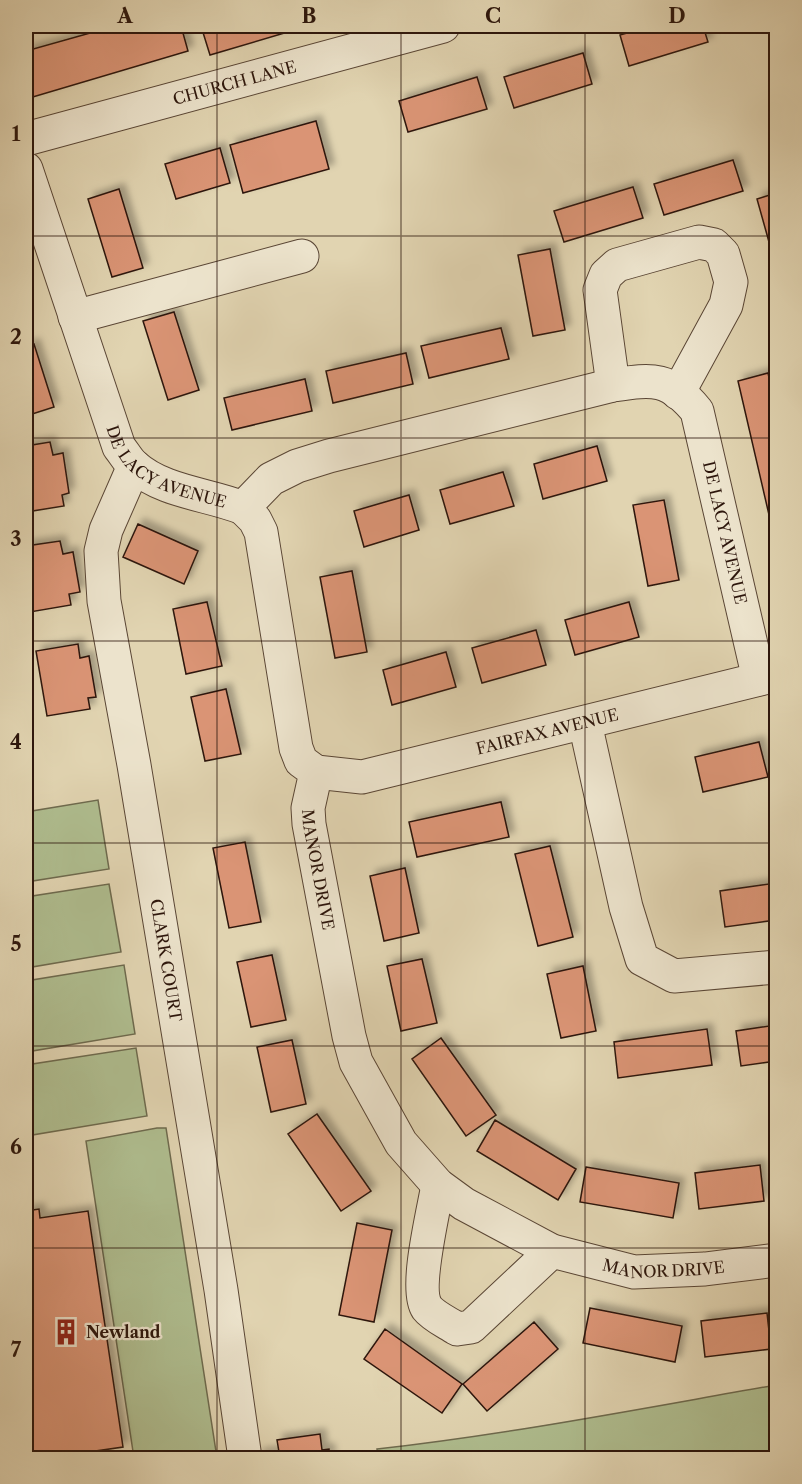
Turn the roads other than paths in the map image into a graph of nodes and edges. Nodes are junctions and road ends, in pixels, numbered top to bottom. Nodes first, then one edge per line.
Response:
1 (443, 26) edge
2 (26, 139) edge
3 (26, 170) edge
4 (302, 256) dead end
5 (75, 317) junction
6 (613, 385) junction
7 (678, 393) junction
8 (134, 466) junction
9 (243, 508) junction
10 (768, 677) edge
11 (585, 723) junction
12 (316, 772) junction
13 (777, 967) edge
14 (438, 1185) junction
15 (552, 1251) junction
16 (777, 1260) edge
17 (245, 1458) edge

1 - 2 street, CHURCH LANE
3 - 5 street, DE LACY AVENUE
4 - 5 street
5 - 8 street, DE LACY AVENUE
6 - 7 street, DE LACY AVENUE
6 - 7 street
6 - 9 street, DE LACY AVENUE
7 - 10 street, DE LACY AVENUE
8 - 9 street, DE LACY AVENUE
8 - 17 street, CLARK COURT
9 - 12 street
10 - 11 street, FAIRFAX AVENUE
11 - 12 street, FAIRFAX AVENUE
11 - 13 street
12 - 14 street, MANOR DRIVE
14 - 15 street, MANOR DRIVE
14 - 15 street
15 - 16 street, MANOR DRIVE

